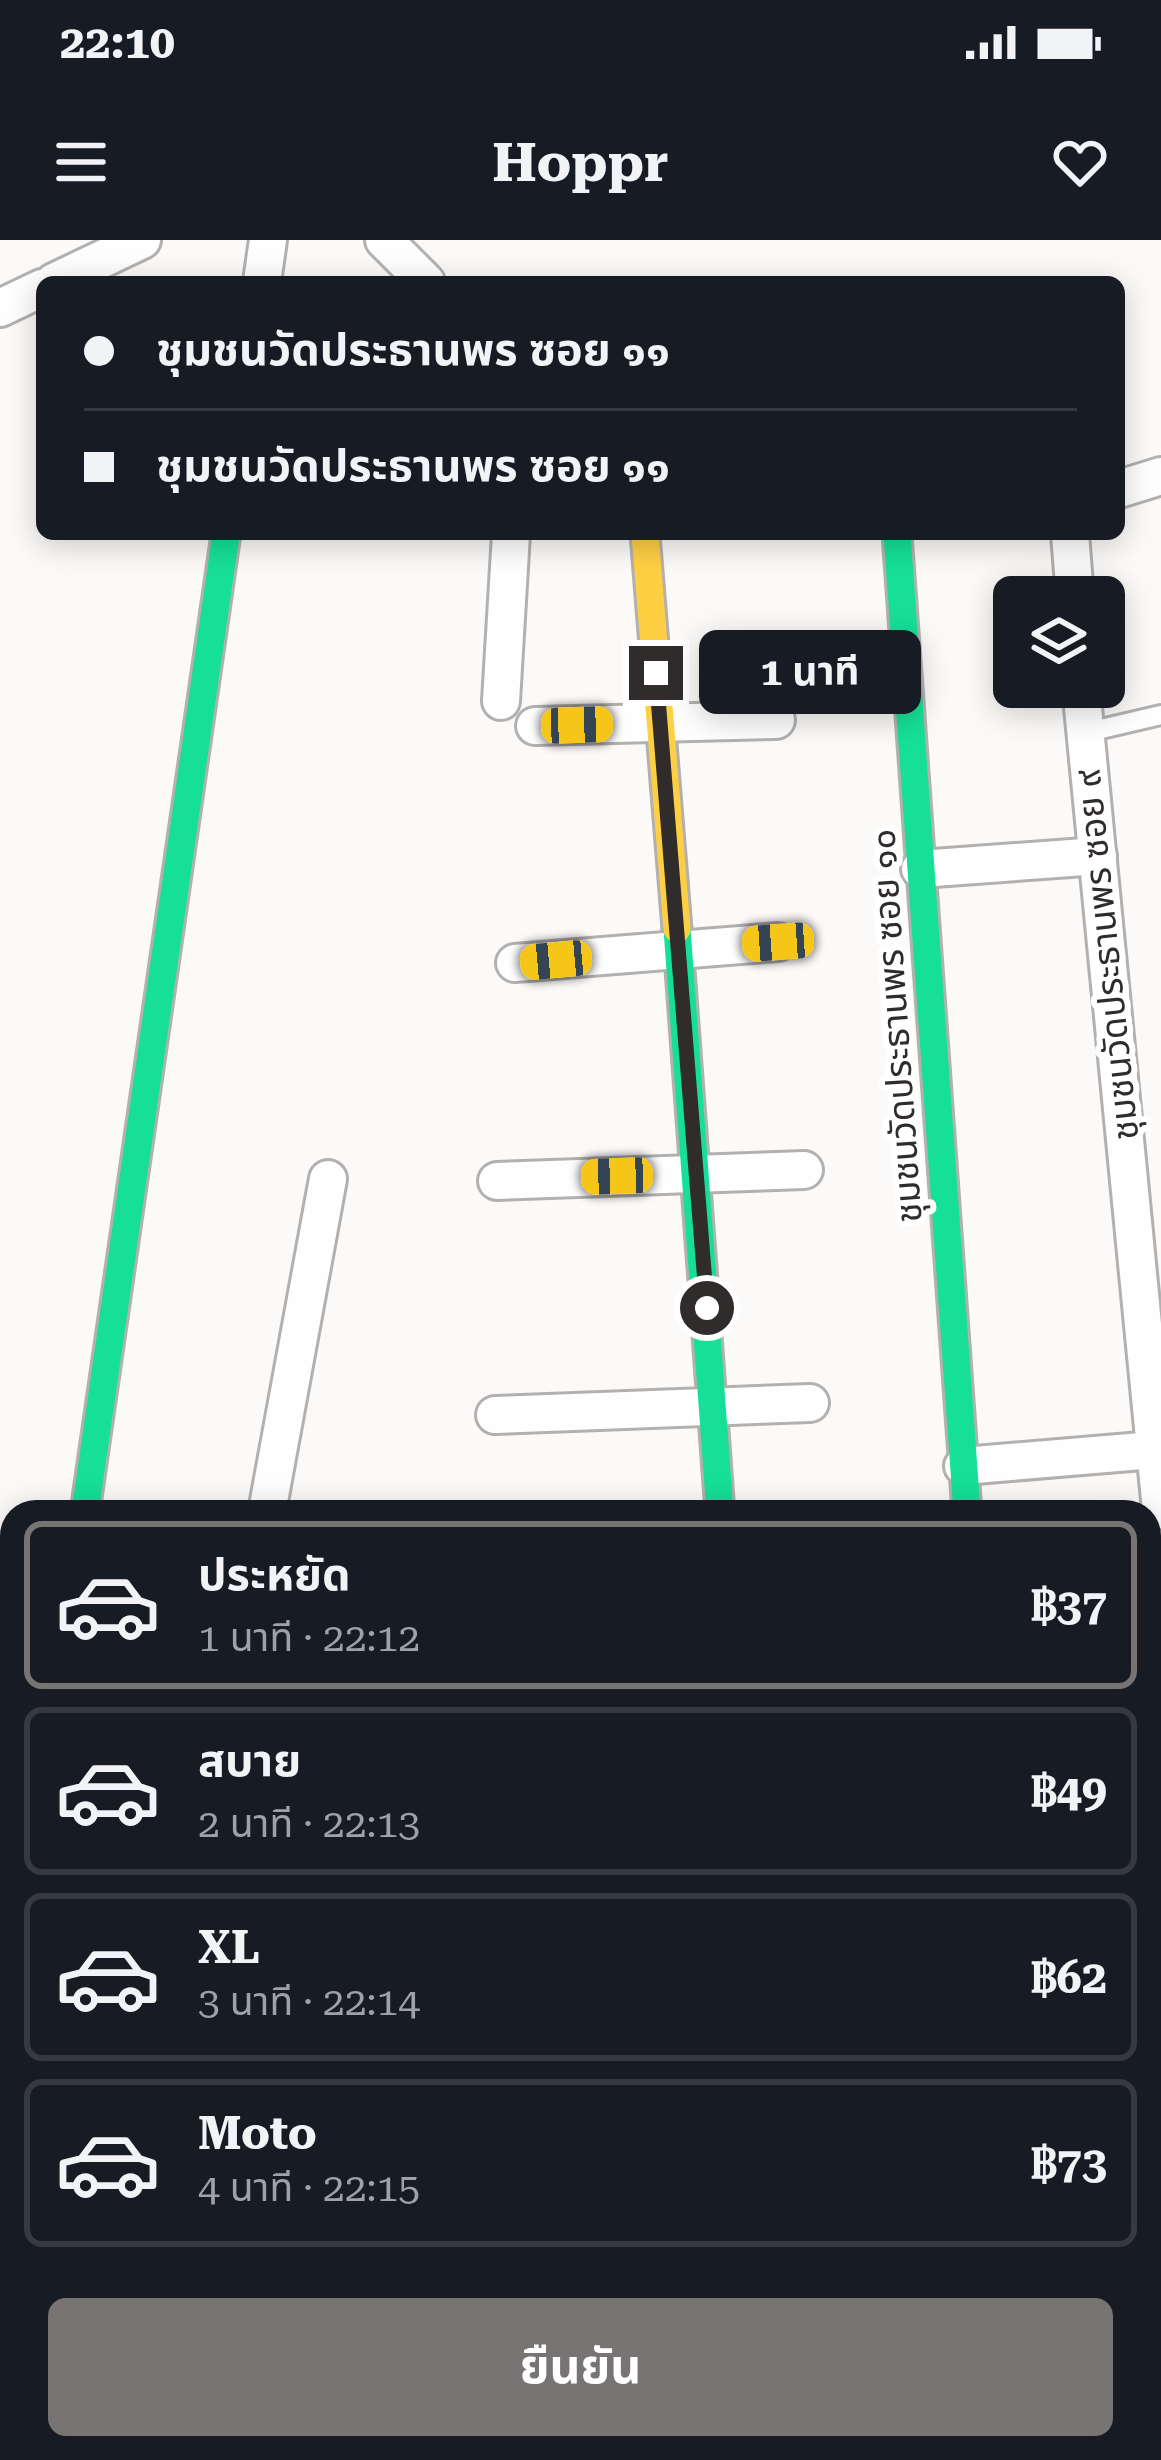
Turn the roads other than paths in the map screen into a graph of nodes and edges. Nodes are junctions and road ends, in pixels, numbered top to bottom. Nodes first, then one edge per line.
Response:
1 (142, 240) edge
2 (268, 240) edge
3 (384, 240) edge
4 (67, 276) edge
5 (263, 276) edge
6 (420, 276) edge
7 (36, 291) edge
8 (0, 308) edge
9 (1161, 476) edge
10 (1125, 487) edge
11 (225, 540) edge
12 (511, 540) edge
13 (645, 540) edge
14 (897, 540) edge
15 (1070, 540) edge
16 (1073, 576) edge
17 (501, 701) dead end
18 (1082, 708) edge
19 (1161, 715) edge
20 (776, 720) dead end
21 (660, 722) junction
22 (535, 726) dead end
23 (1084, 734) junction
24 (1098, 856) junction
25 (920, 869) junction
26 (778, 942) dead end
27 (678, 950) junction
28 (515, 963) dead end
29 (803, 1170) dead end
30 (698, 1173) junction
31 (328, 1179) dead end
32 (497, 1180) dead end
33 (810, 1403) dead end
34 (711, 1406) junction
35 (495, 1415) dead end
36 (1154, 1450) junction
37 (963, 1466) junction
38 (87, 1500) edge
39 (269, 1500) edge
40 (719, 1500) edge
41 (966, 1500) edge
42 (1160, 1500) edge

1 - 4 street
2 - 5 street
3 - 6 street
7 - 8 street
9 - 10 street
11 - 38 street
12 - 17 street
13 - 21 street
14 - 25 street, ชุมชนวัดประธานพร ซอย ๑๐
15 - 16 street
18 - 23 street, ชุมชนวัดประธานพร ซอย ๙
19 - 23 lane
20 - 21 street
21 - 22 street
21 - 27 street
23 - 24 street, ชุมชนวัดประธานพร ซอย ๙
24 - 25 street
24 - 36 street, ชุมชนวัดประธานพร ซอย ๙
25 - 37 street, ชุมชนวัดประธานพร ซอย ๑๐
26 - 27 street
27 - 28 street
27 - 30 street
29 - 30 street
30 - 32 street
30 - 34 street
31 - 39 street
33 - 34 street
34 - 35 street
34 - 40 street
36 - 37 street
36 - 42 street, ชุมชนวัดประธานพร ซอย ๙
37 - 41 street, ชุมชนวัดประธานพร ซอย ๑๐

